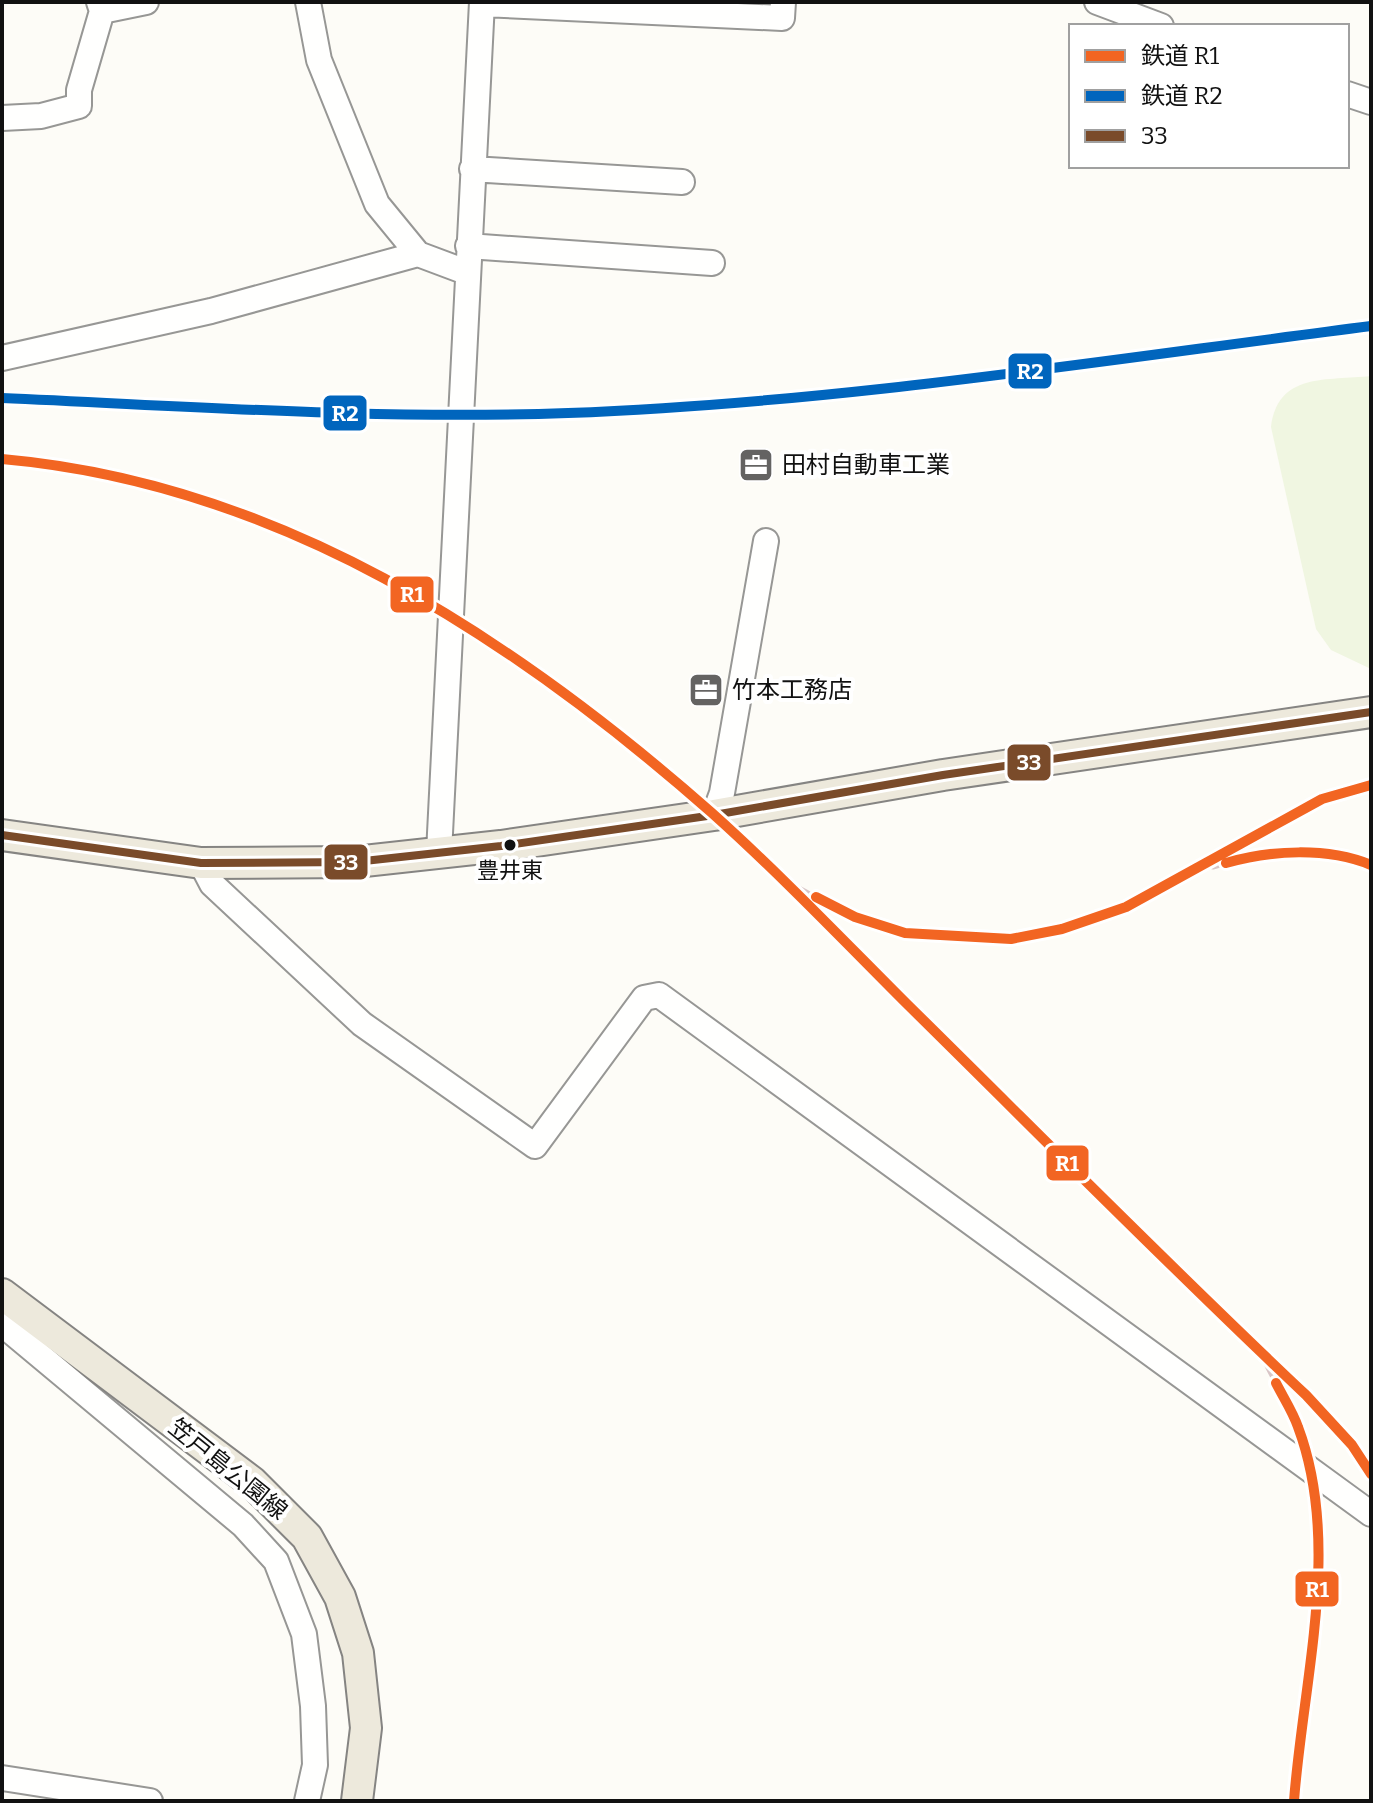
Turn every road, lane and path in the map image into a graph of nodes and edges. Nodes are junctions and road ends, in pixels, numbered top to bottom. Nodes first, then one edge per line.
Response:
1 (146, 2) edge
2 (308, 2) edge
3 (783, 2) edge
4 (1097, 2) edge
5 (482, 3) edge
6 (101, 7) edge
7 (1156, 24) edge
8 (1349, 95) edge
9 (1371, 102) edge
10 (2, 118) edge
11 (472, 169) junction
12 (682, 182) dead end
13 (468, 246) junction
14 (418, 254) junction
15 (712, 263) dead end
16 (466, 272) junction
17 (2, 358) edge
18 (766, 541) dead end
19 (1371, 712) edge
20 (714, 815) junction
21 (2, 835) edge
22 (439, 853) junction
23 (201, 863) junction
24 (2, 1294) edge
25 (2, 1324) edge
26 (1371, 1514) edge
27 (2, 1778) edge
28 (150, 1801) edge
29 (307, 1801) edge
30 (357, 1801) edge

1 - 6 street
2 - 14 street
3 - 5 street
4 - 7 street
5 - 11 street
6 - 10 street
8 - 9 street
11 - 12 street
11 - 13 street
13 - 15 street
13 - 16 street
14 - 16 street
14 - 17 street
16 - 22 street
18 - 20 street
19 - 20 main road
20 - 22 main road
21 - 23 main road
22 - 23 main road
23 - 26 street
24 - 30 main road, 笠戸島公園線
25 - 29 street
27 - 28 street

